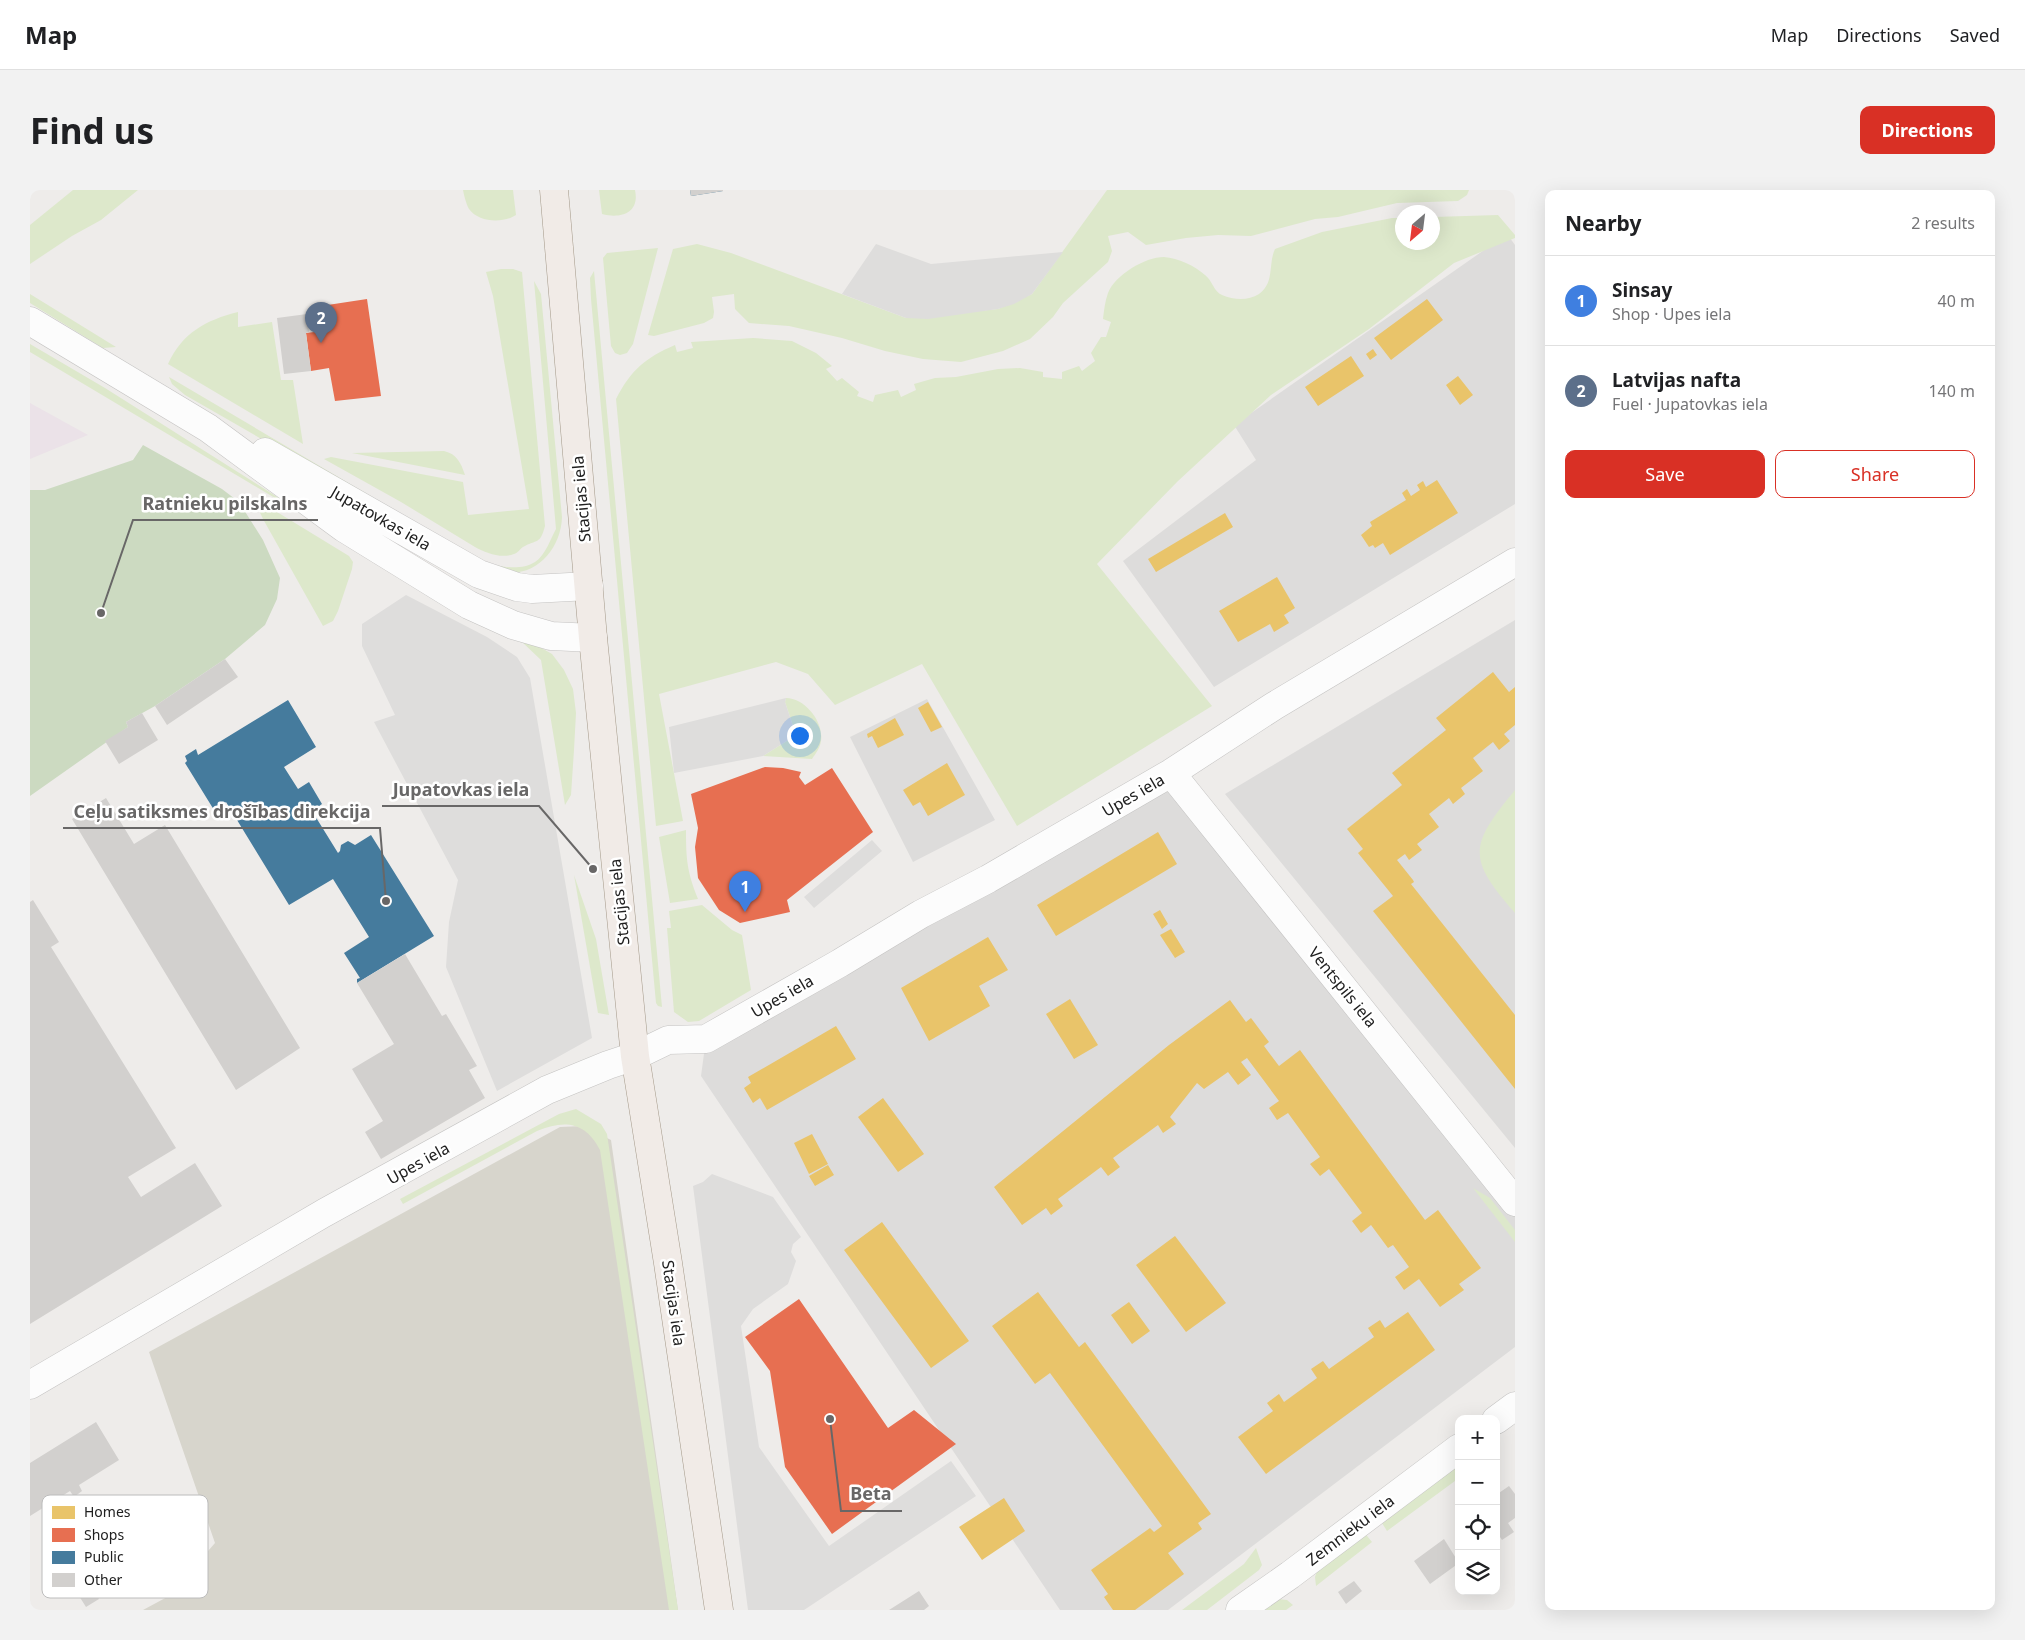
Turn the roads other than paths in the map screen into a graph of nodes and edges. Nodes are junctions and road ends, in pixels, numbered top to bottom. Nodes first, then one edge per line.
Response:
1 (554, 190) edge
2 (30, 321) edge
3 (208, 428) junction
4 (390, 557) junction
5 (1515, 562) edge
6 (512, 586) junction
7 (589, 586) junction
8 (592, 638) junction
9 (1171, 773) junction
10 (635, 1056) junction
11 (1515, 1202) edge
12 (30, 1386) edge
13 (1515, 1406) edge
14 (1500, 1417) edge
15 (1455, 1451) edge
16 (719, 1610) edge
17 (1240, 1610) edge

1 - 7 main road, Stacijas iela
2 - 3 street, Jupatovkas iela
3 - 4 street, Jupatovkas iela
3 - 6 street, Jupatovkas iela
4 - 6 street
4 - 8 street, Jupatovkas iela
5 - 9 street, Upes iela
6 - 7 street, Jupatovkas iela
7 - 8 main road, Stacijas iela
8 - 10 main road, Stacijas iela
9 - 10 street, Upes iela
9 - 11 street, Ventspils iela
10 - 12 street, Upes iela
10 - 16 main road, Stacijas iela
13 - 14 street
15 - 17 street, Zemnieku iela

